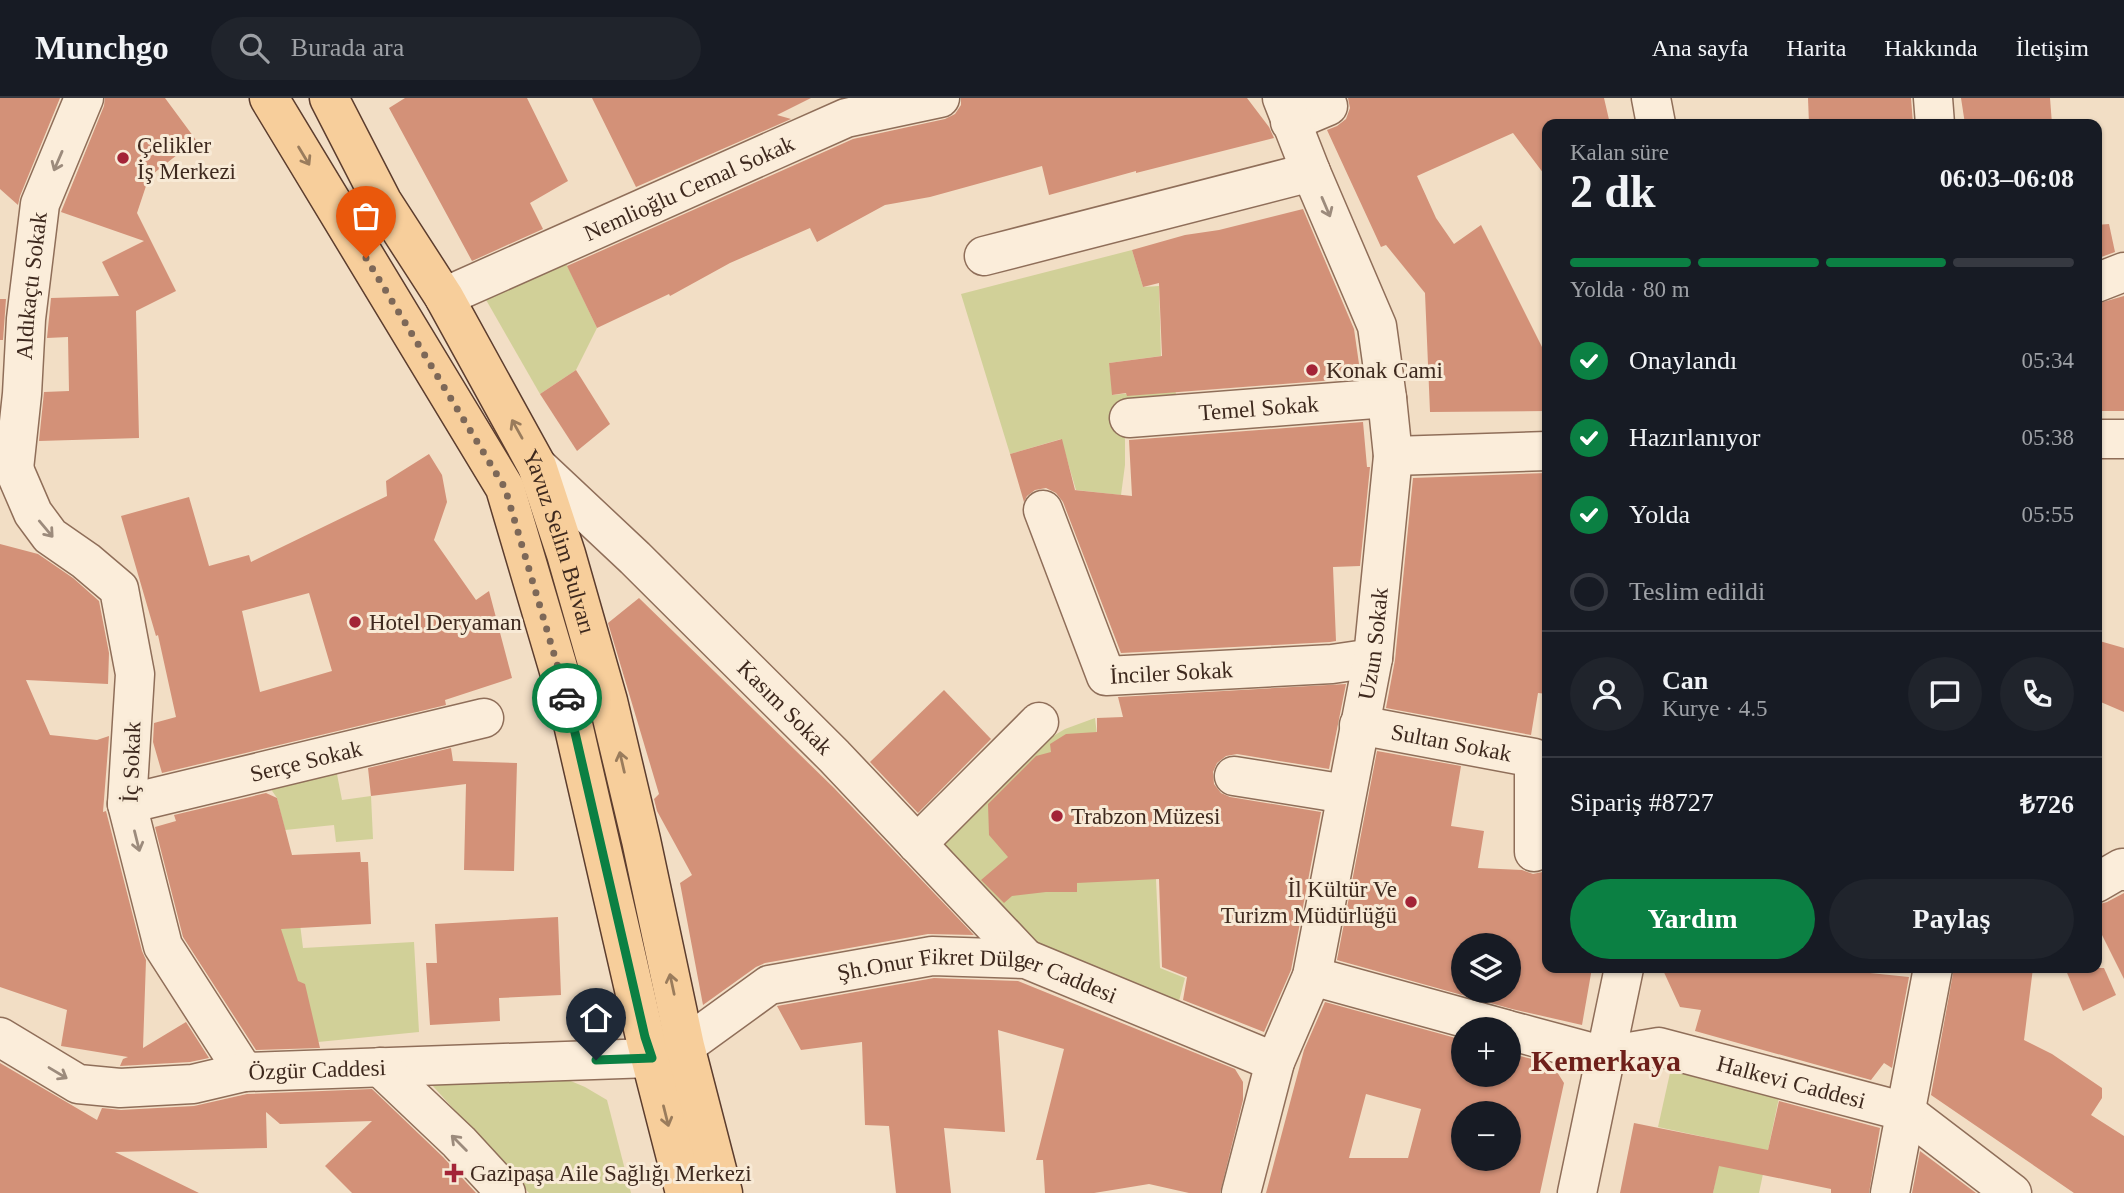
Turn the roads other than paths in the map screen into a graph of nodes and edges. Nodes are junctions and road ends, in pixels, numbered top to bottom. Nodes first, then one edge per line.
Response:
1 (84, 98) edge
2 (269, 98) edge
3 (329, 98) edge
4 (940, 98) edge
5 (1651, 98) edge
6 (1933, 98) edge
7 (1328, 106) dead end
8 (1286, 110) edge
9 (1655, 119) edge
10 (1935, 119) edge
11 (1311, 172) junction
12 (984, 256) dead end
13 (2124, 272) edge
14 (2102, 281) edge
15 (444, 297) junction
16 (13, 317) edge
17 (11, 391) edge
18 (1387, 398) junction
19 (1129, 418) dead end
20 (1542, 438) edge
21 (2102, 439) edge
22 (2124, 439) edge
23 (1542, 452) edge
24 (1464, 454) junction
25 (1392, 456) junction
26 (537, 466) junction
27 (7, 472) edge
28 (1043, 510) dead end
29 (1373, 659) junction
30 (484, 718) dead end
31 (1039, 722) dead end
32 (1359, 725) junction
33 (1234, 776) dead end
34 (1346, 794) junction
35 (127, 804) junction
36 (917, 844) junction
37 (1534, 852) dead end
38 (2124, 872) edge
39 (2102, 880) edge
40 (1026, 959) junction
41 (1623, 973) edge
42 (1932, 973) edge
43 (1312, 976) junction
44 (1463, 1017) edge
45 (1521, 1033) edge
46 (0, 1037) edge
47 (668, 1052) junction
48 (1605, 1056) junction
49 (1275, 1062) junction
50 (380, 1067) junction
51 (244, 1072) junction
52 (1906, 1112) junction
53 (2009, 1192) edge
54 (506, 1193) edge
55 (685, 1193) edge
56 (723, 1193) edge
57 (1241, 1193) edge
58 (1577, 1193) edge
59 (1890, 1193) edge

1 -> 16 street, Aldıkaçtı Sokak
2 -> 47 main road, Yavuz Selim Bulvarı
3 - 15 main road, Yavuz Selim Bulvarı
4 - 15 street, Nemlioğlu Cemal Sokak
5 - 9 street
6 - 10 street
7 - 8 street
8 - 11 street, Uzun Sokak
11 - 12 street
11 -> 18 street, Uzun Sokak
13 - 14 street
26 -> 15 main road, Yavuz Selim Bulvarı
16 - 17 street, Aldıkaçtı Sokak
17 - 27 street, Aldıkaçtı Sokak
18 - 19 street, Temel Sokak
18 - 25 street, Uzun Sokak
20 - 24 street
21 - 22 street
23 - 24 street
24 - 25 street
25 - 29 street, Uzun Sokak
26 - 36 street, Kasım Sokak
47 -> 26 main road, Yavuz Selim Bulvarı
27 -> 35 street, İç Sokak
28 - 29 street, İnciler Sokak
29 - 32 street, Uzun Sokak
30 - 35 street, Serçe Sokak
31 - 36 street
32 - 34 street, Uzun Sokak
32 - 37 street, Sultan Sokak
33 - 34 street
34 - 43 street, Uzun Sokak
35 -> 51 street, İç Sokak
36 - 40 street, Kasım Sokak
38 - 39 street
40 - 47 street, Şh.Onur Fikret Dülger Caddesi
40 - 49 street, Şh.Onur Fikret Dülger Caddesi
41 - 48 street
42 - 52 street
43 - 44 street, Halkevi Caddesi
43 - 49 street, Uzun Sokak
45 - 48 street, Halkevi Caddesi
46 -> 51 street, Özgür Caddesi
47 - 50 street, Özgür Caddesi
47 -> 55 main road, Yavuz Selim Bulvarı
47 - 56 main road, Yavuz Selim Bulvarı
48 - 52 street, Halkevi Caddesi
48 - 58 street
49 - 57 street, Uzun Sokak
50 - 51 street, Özgür Caddesi
54 -> 50 street
52 - 53 street, Halkevi Caddesi
52 - 59 street

